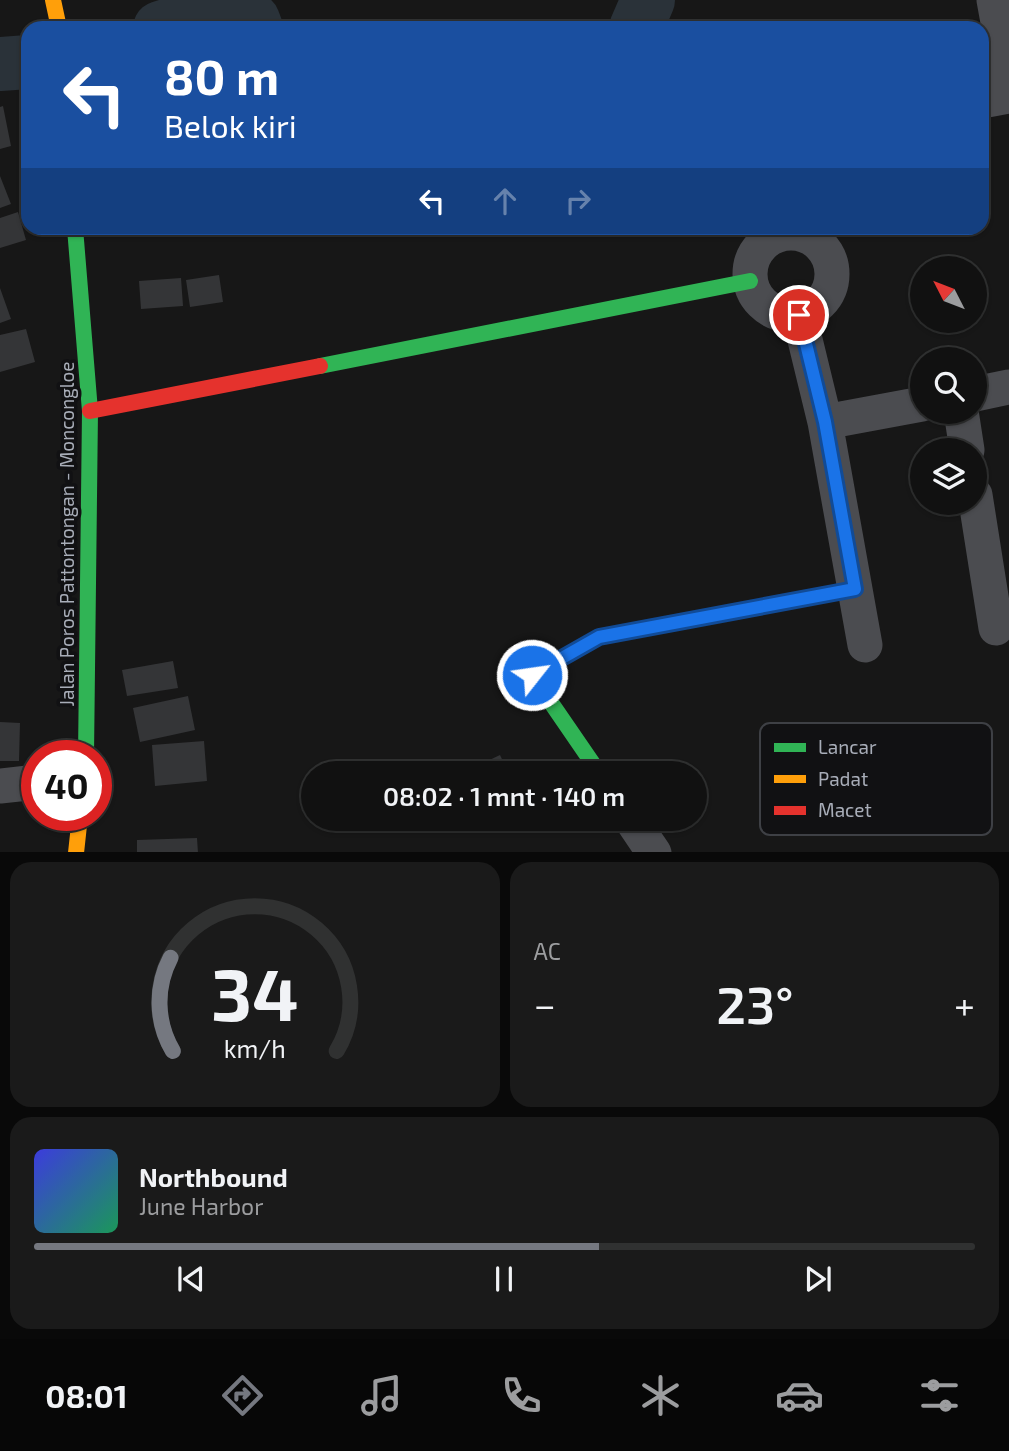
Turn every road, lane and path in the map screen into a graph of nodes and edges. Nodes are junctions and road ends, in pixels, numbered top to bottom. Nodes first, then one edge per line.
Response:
1 (53, 0) edge
2 (994, 0) edge
3 (58, 21) edge
4 (1009, 82) edge
5 (1009, 96) edge
6 (989, 100) edge
7 (76, 235) edge
8 (776, 235) edge
9 (802, 235) edge
10 (750, 281) junction
11 (799, 315) junction
12 (1009, 387) edge
13 (987, 392) edge
14 (910, 406) edge
15 (90, 411) junction
16 (825, 422) junction
17 (978, 515) edge
18 (855, 589) junction
19 (996, 628) dead end
20 (865, 645) dead end
21 (87, 740) edge
22 (591, 761) edge
23 (21, 784) edge
24 (0, 786) edge
25 (78, 831) edge
26 (639, 831) edge
27 (76, 852) edge
28 (654, 852) edge

1 - 3 street
2 - 4 street
5 - 6 street
7 - 15 street, Jalan Poros Pattontongan - Moncongloe
8 - 10 street
9 - 11 street
10 - 11 street
10 - 15 street
11 - 16 street
12 - 13 street
14 - 16 street
15 - 21 street, Jalan Poros Pattontongan - Moncongloe
16 - 18 street
17 - 19 street
18 - 20 street
18 - 22 street
23 - 24 street
25 - 27 street
26 - 28 street

